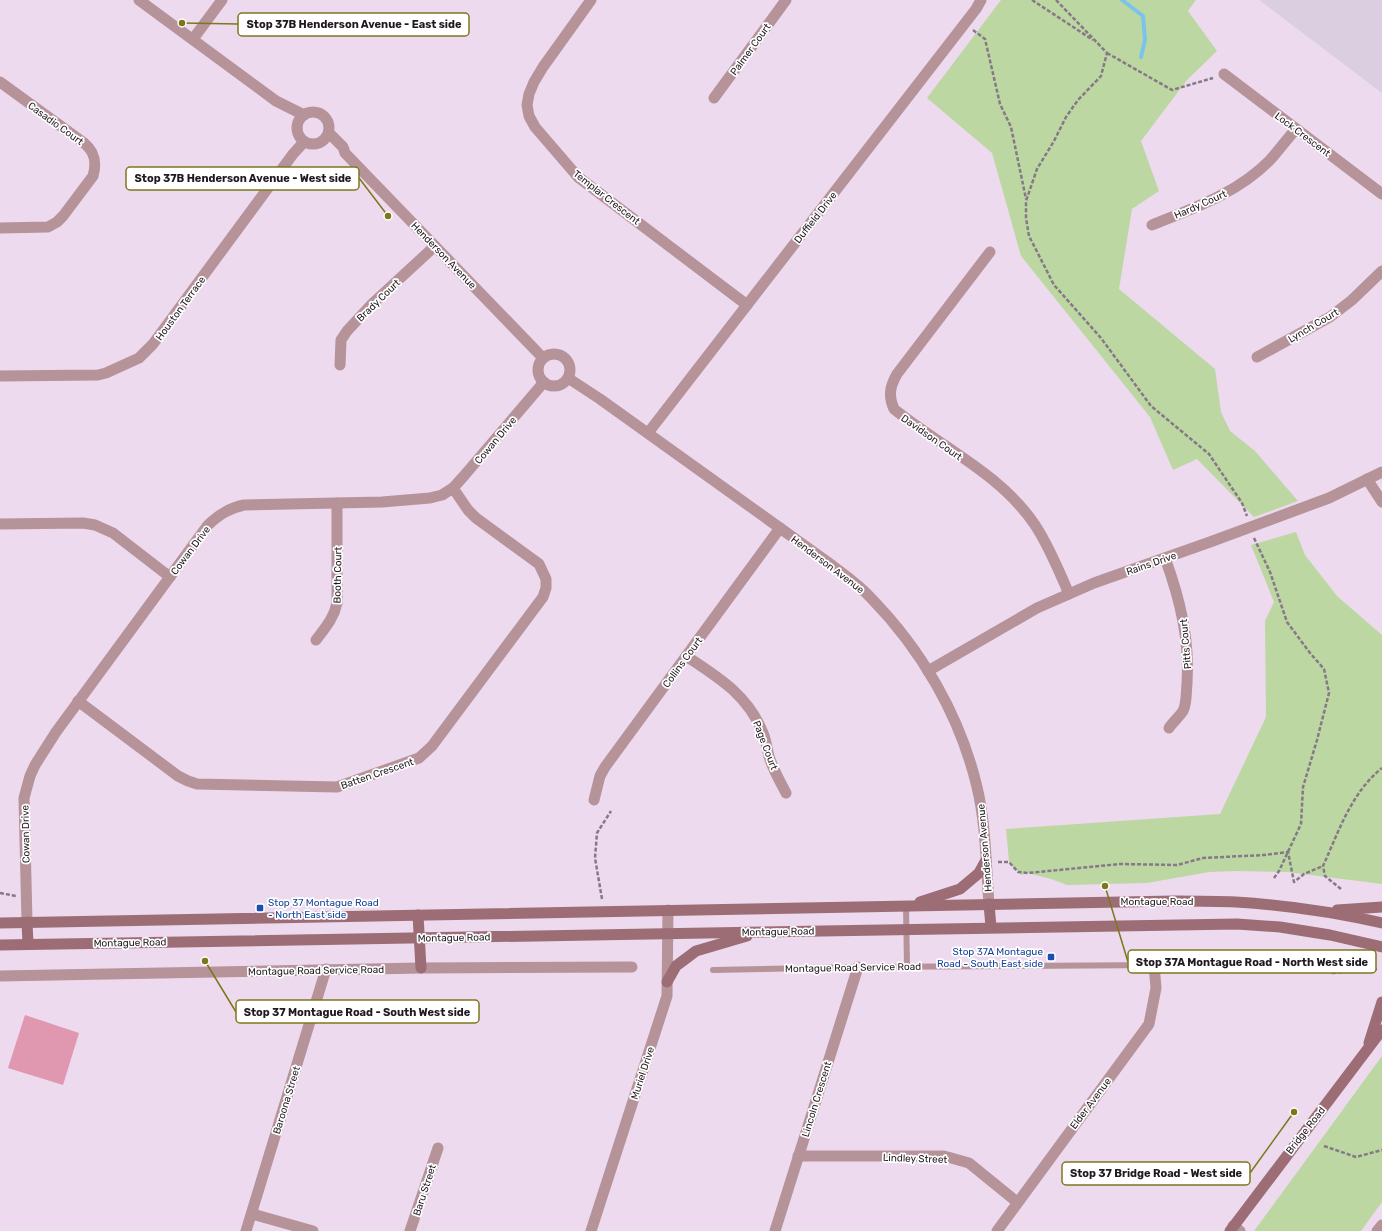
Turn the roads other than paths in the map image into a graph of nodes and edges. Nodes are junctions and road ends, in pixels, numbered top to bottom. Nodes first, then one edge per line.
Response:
1 (138, 0) edge
2 (222, 0) edge
3 (591, 0) edge
4 (786, 0) edge
5 (981, 0) edge
6 (193, 39) junction
7 (1224, 74) road end
8 (0, 82) edge
9 (714, 98) dead end
10 (276, 101) junction
11 (304, 115) junction
12 (298, 125) junction
13 (1296, 129) junction
14 (329, 133) junction
15 (304, 142) junction
16 (321, 142) junction
17 (345, 153) junction
18 (1382, 194) edge
19 (1152, 225) dead end
20 (0, 228) edge
21 (435, 246) junction
22 (990, 252) dead end
23 (1382, 272) edge
24 (747, 305) junction
25 (1257, 357) dead end
26 (543, 358) junction
27 (340, 365) dead end
28 (0, 376) edge
29 (568, 378) junction
30 (544, 382) junction
31 (648, 433) junction
32 (1382, 472) edge
33 (1368, 479) junction
34 (452, 488) junction
35 (1382, 502) edge
36 (336, 503) junction
37 (0, 524) edge
38 (780, 528) junction
39 (1165, 558) junction
40 (170, 576) junction
41 (1069, 594) junction
42 (316, 640) dead end
43 (686, 656) junction
44 (928, 671) junction
45 (78, 702) junction
46 (1169, 728) dead end
47 (786, 793) dead end
48 (594, 800) dead end
49 (986, 862) junction
50 (989, 904) junction
51 (906, 906) junction
52 (1382, 907) edge
53 (668, 910) junction
54 (1314, 911) junction
55 (418, 915) junction
56 (27, 922) junction
57 (0, 923) edge
58 (1382, 924) edge
59 (991, 927) junction
60 (907, 929) junction
61 (761, 932) junction
62 (668, 934) junction
63 (420, 938) junction
64 (28, 944) junction
65 (0, 945) edge
66 (1381, 948) edge
67 (1328, 964) dead end
68 (1154, 965) junction
69 (632, 967) dead end
70 (858, 967) junction
71 (907, 967) junction
72 (421, 968) junction
73 (326, 970) junction
74 (713, 970) dead end
75 (0, 976) edge
76 (668, 982) junction
77 (1382, 1002) edge
78 (1382, 1030) edge
79 (1365, 1053) junction
80 (438, 1148) dead end
81 (798, 1156) junction
82 (1017, 1202) junction
83 (252, 1214) junction
84 (1382, 1225) edge
85 (1234, 1229) edge
86 (246, 1231) edge
87 (313, 1231) edge
88 (410, 1231) edge
89 (591, 1231) edge
90 (775, 1231) edge
91 (996, 1231) edge
92 (1378, 1231) edge

1 - 6 street
2 - 6 street
3 - 24 street, Templar Crescent
4 - 9 street, Palmer Court
5 - 24 street, Duffield Drive
6 - 10 street
7 - 13 street, Lock Crescent
8 - 20 street, Casadio Court
10 - 11 street
10 - 12 street
11 - 12 street
11 - 14 street
12 - 15 street
13 - 18 street, Lock Crescent
13 - 19 street, Hardy Court
14 - 16 street
14 - 17 street, Henderson Avenue
15 - 16 street
15 - 28 street, Houston Terrace
16 - 17 street, Henderson Avenue
17 - 21 street, Henderson Avenue
21 - 26 street, Henderson Avenue
21 - 27 street, Brady Court
22 - 41 street, Davidson Court
23 - 25 street, Lynch Court
24 - 31 street, Duffield Drive
26 - 29 street
26 - 30 street
29 - 30 street
29 - 31 street, Henderson Avenue
30 - 34 street, Cowan Drive
31 - 38 street, Henderson Avenue
32 - 33 street, Rains Drive
33 - 35 street
33 - 39 street, Rains Drive
34 - 36 street, Cowan Drive
34 - 45 street, Batten Crescent
36 - 40 street, Cowan Drive
36 - 42 street, Booth Court
37 - 40 street
38 - 43 street, Collins Court
38 - 44 street, Henderson Avenue
39 - 41 street, Rains Drive
39 - 46 street, Pitts Court
40 - 45 street, Cowan Drive
41 - 44 street, Rains Drive
43 - 47 street, Page Court
43 - 48 street, Collins Court
44 - 49 street, Henderson Avenue
45 - 56 street, Cowan Drive
49 - 50 street, Henderson Avenue
49 - 51 main road
50 - 51 main road, Montague Road
50 - 54 main road, Montague Road
50 - 59 main road
51 - 53 main road, Montague Road
51 - 60 lane
52 - 54 main road
53 - 55 main road, Montague Road
53 - 62 street, Muriel Drive
54 - 58 main road, Montague Road
55 - 56 main road, Montague Road
55 - 63 main road
56 - 57 main road, Montague Road
56 - 64 main road
59 - 60 main road, Montague Road
59 - 66 main road, Montague Road
60 - 61 main road, Montague Road
60 - 71 lane
61 - 62 main road, Montague Road
61 - 76 main road
62 - 63 main road, Montague Road
62 - 76 street, Muriel Drive
63 - 64 main road, Montague Road
63 - 72 main road
64 - 65 main road, Montague Road
67 - 68 lane, Montague Road Service Road
68 - 71 lane, Montague Road Service Road
68 - 82 street, Elder Avenue
69 - 72 street, Montague Road Service Road
70 - 71 lane, Montague Road Service Road
70 - 74 lane, Montague Road Service Road
70 - 81 street, Lincoln Crescent
72 - 73 street, Montague Road Service Road
73 - 75 street, Montague Road Service Road
73 - 83 street, Baroona Street
76 - 89 street, Muriel Drive
77 - 79 main road
78 - 79 main road, Bridge Road
79 - 85 main road, Bridge Road
80 - 88 street, Baru Street
81 - 82 street, Lindley Street
81 - 90 street, Lincoln Crescent
82 - 91 street, Elder Avenue
83 - 86 street, Baroona Street
83 - 87 street
84 - 92 street

